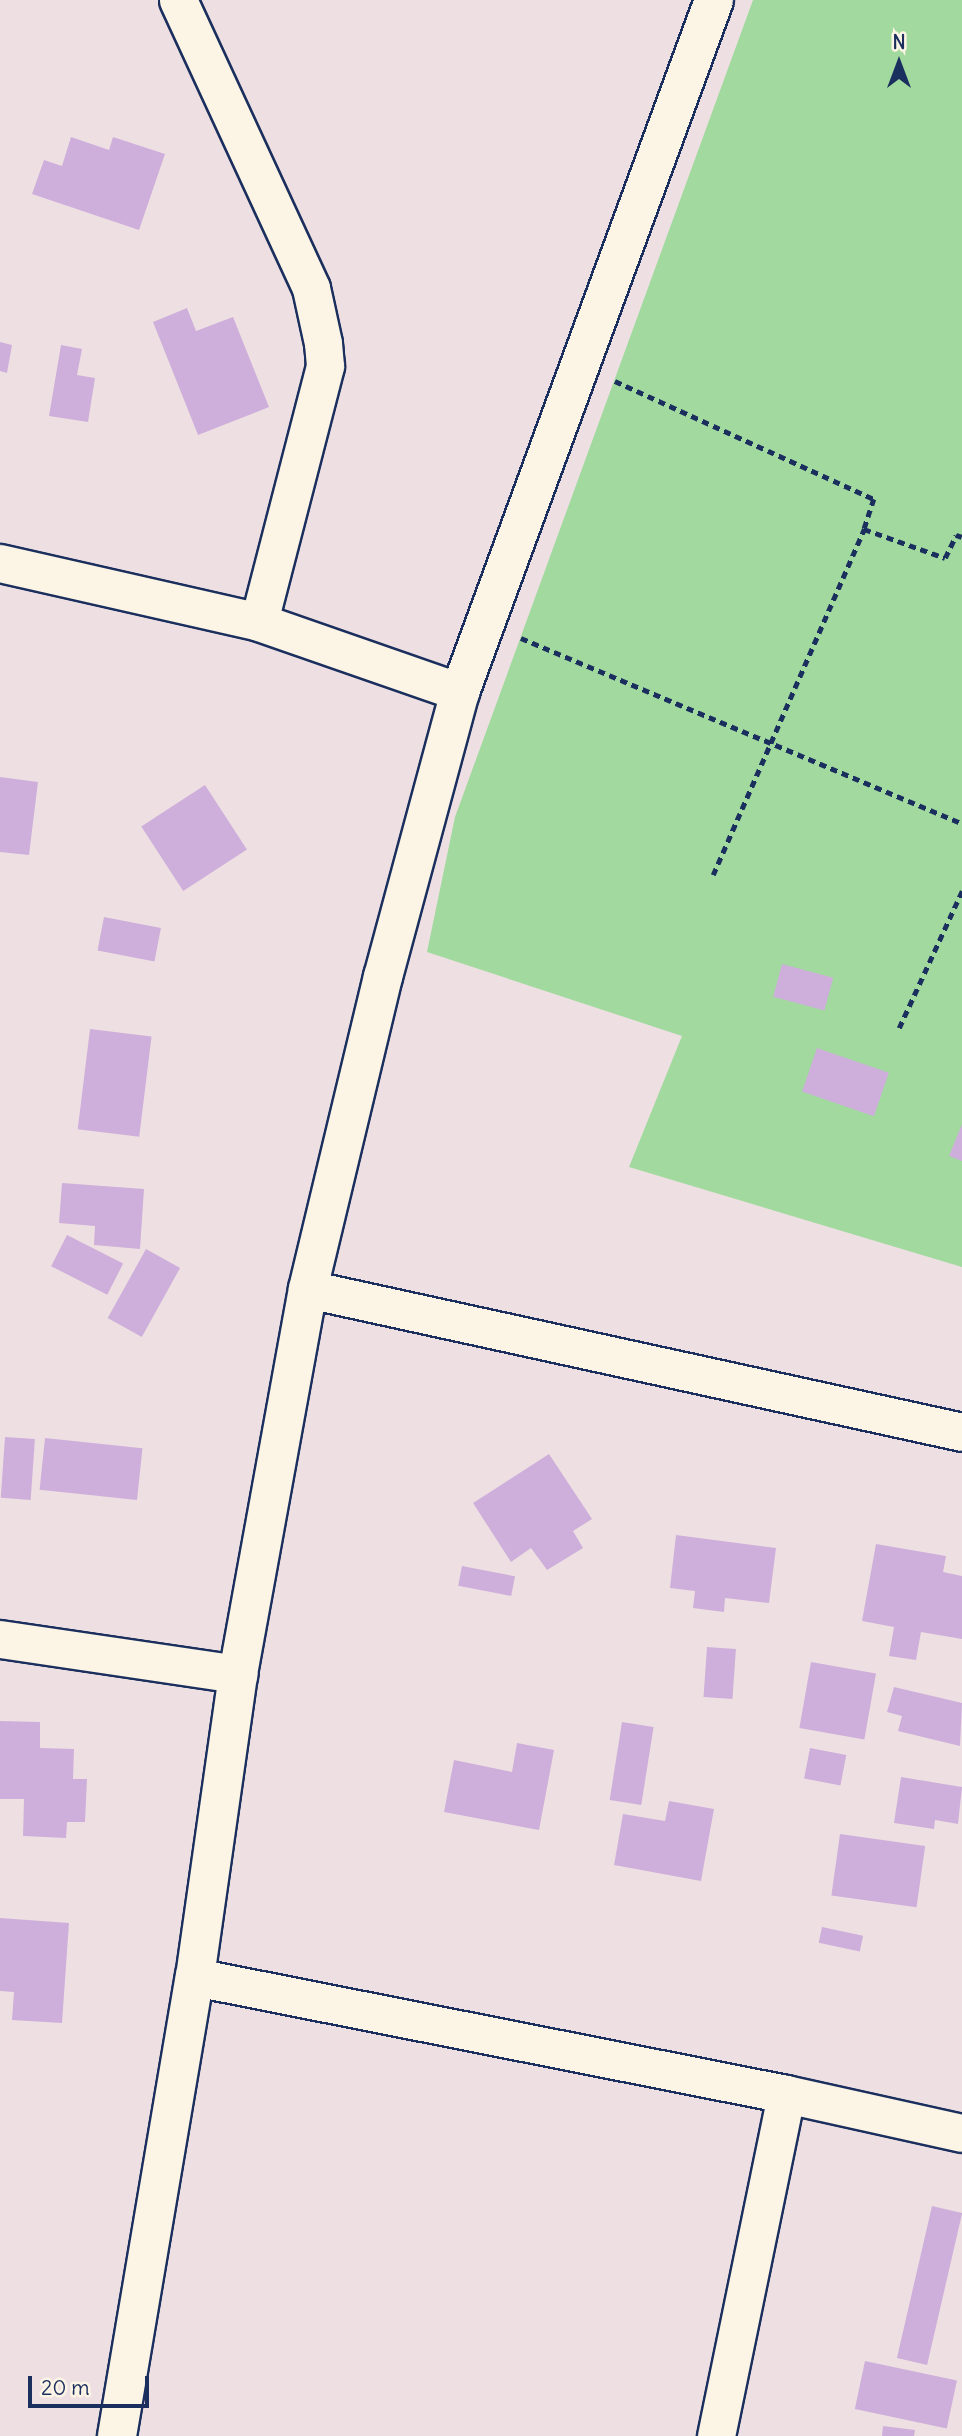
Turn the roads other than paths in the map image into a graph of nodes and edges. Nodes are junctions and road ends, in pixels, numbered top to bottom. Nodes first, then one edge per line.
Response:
1 (178, 0) edge
2 (715, 0) edge
3 (0, 564) edge
4 (258, 622) junction
5 (460, 692) junction
6 (308, 1289) junction
7 (962, 1432) edge
8 (0, 1639) edge
9 (238, 1674) junction
10 (195, 1977) junction
11 (786, 2094) junction
12 (962, 2133) edge
13 (117, 2436) edge
14 (716, 2436) edge

1 - 4 street
2 - 5 street
3 - 4 street
4 - 5 street
5 - 6 street
6 - 7 street
6 - 9 street
8 - 9 street
9 - 10 street
10 - 11 street
10 - 13 street
11 - 12 street
11 - 14 street

